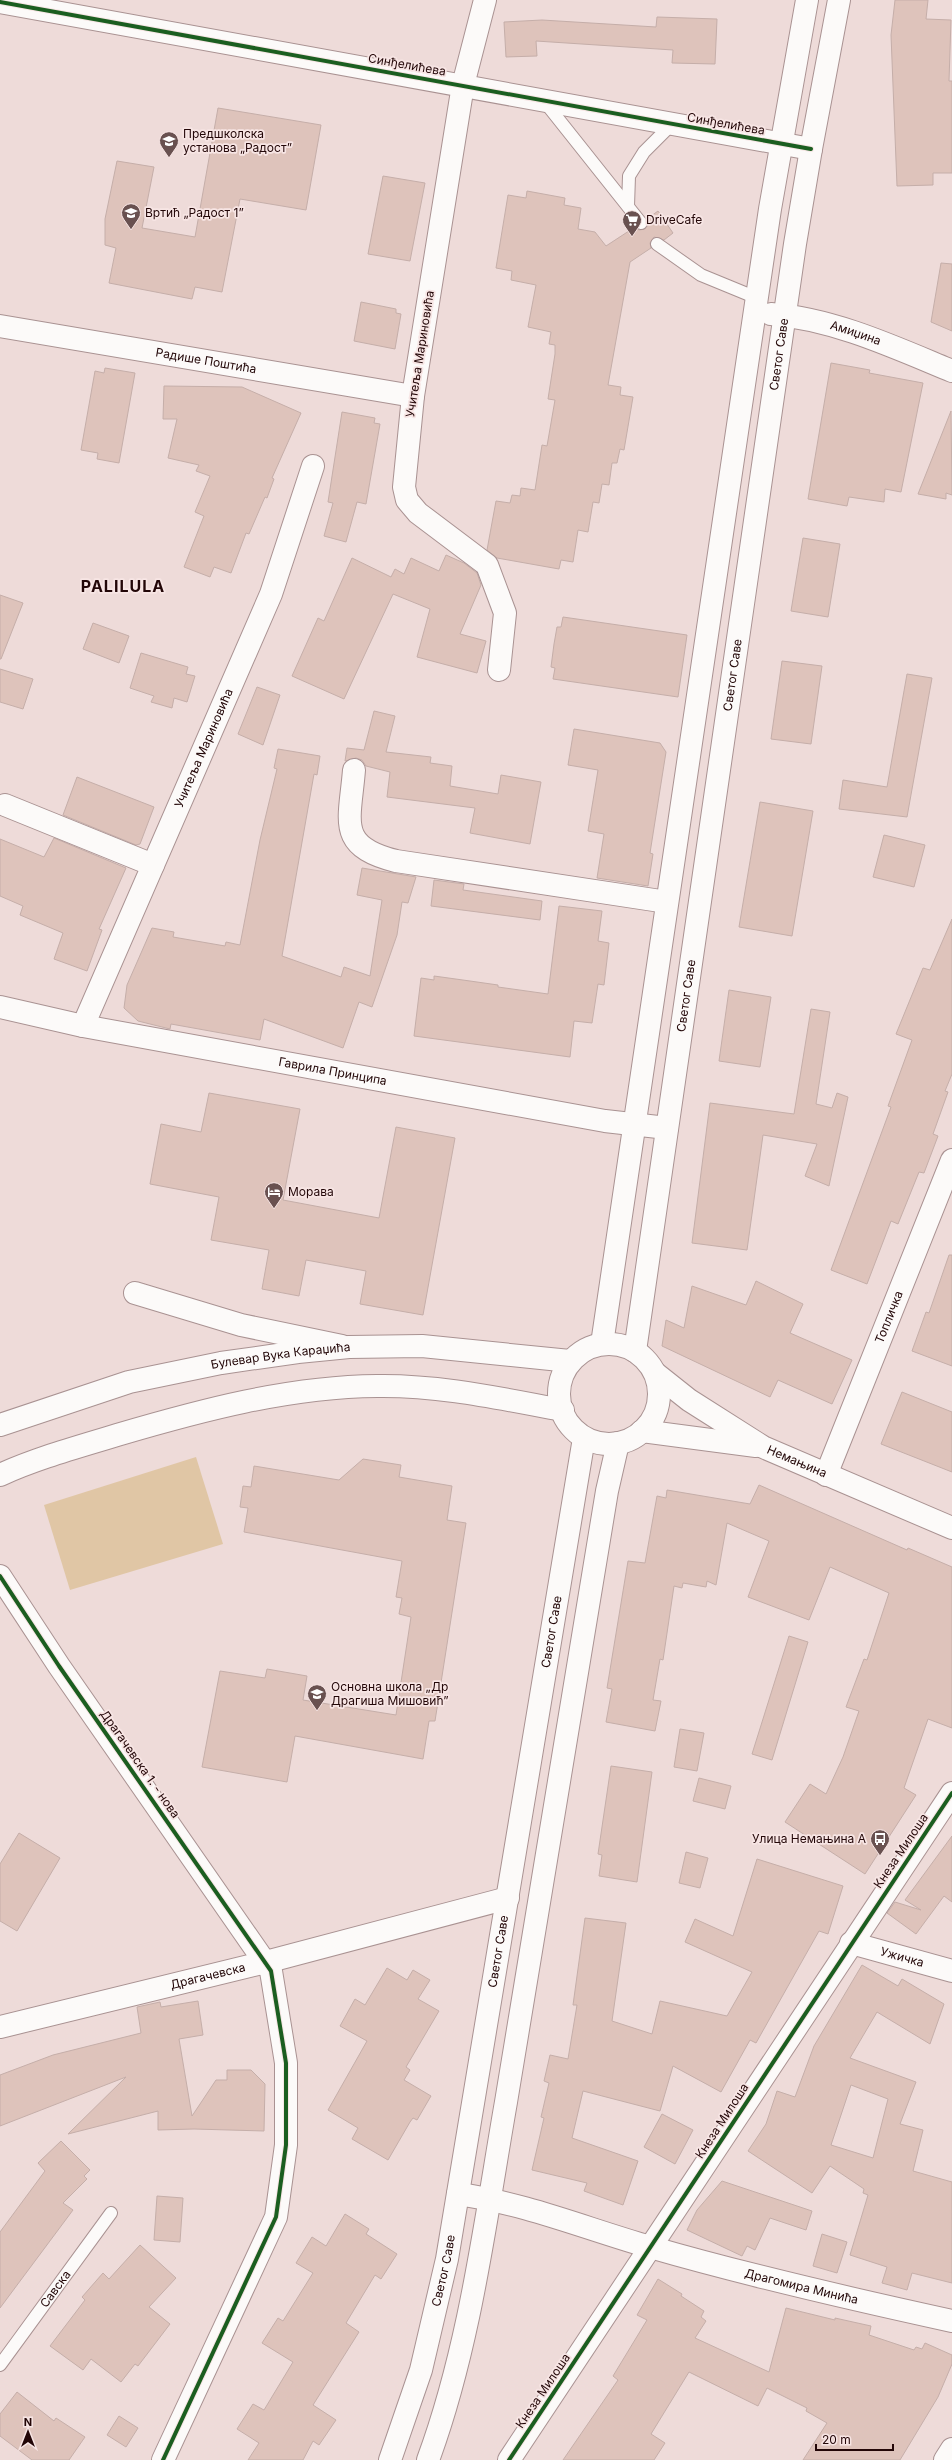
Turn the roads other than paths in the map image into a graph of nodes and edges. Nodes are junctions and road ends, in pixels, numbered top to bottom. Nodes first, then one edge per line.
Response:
1 (485, 0) edge
2 (807, 0) edge
3 (839, 0) edge
4 (0, 2) edge
5 (463, 85) junction
6 (543, 100) junction
7 (672, 124) junction
8 (781, 144) junction
9 (811, 148) junction
10 (628, 206) junction
11 (641, 223) dead end
12 (657, 244) dead end
13 (756, 305) junction
14 (786, 315) junction
15 (0, 326) edge
16 (952, 370) edge
17 (413, 396) junction
18 (313, 466) dead end
19 (499, 670) dead end
20 (354, 770) dead end
21 (5, 805) dead end
22 (153, 865) junction
23 (667, 902) junction
24 (0, 1007) edge
25 (83, 1026) junction
26 (633, 1125) junction
27 (667, 1128) junction
28 (952, 1160) edge
29 (135, 1293) dead end
30 (602, 1344) junction
31 (349, 1347) junction
32 (635, 1351) junction
33 (570, 1361) junction
34 (655, 1373) junction
35 (563, 1410) junction
36 (0, 1424) edge
37 (642, 1432) junction
38 (584, 1438) junction
39 (618, 1443) junction
40 (763, 1447) junction
41 (0, 1475) edge
42 (826, 1475) junction
43 (952, 1528) edge
44 (0, 1576) edge
45 (952, 1793) edge
46 (508, 1898) junction
47 (851, 1944) junction
48 (266, 1962) junction
49 (952, 1971) edge
50 (0, 2027) edge
51 (458, 2194) junction
52 (489, 2199) junction
53 (111, 2213) dead end
54 (651, 2248) junction
55 (952, 2322) edge
56 (0, 2365) edge
57 (952, 2449) edge
58 (163, 2460) edge
59 (390, 2460) edge
60 (428, 2460) edge
61 (509, 2460) edge
62 (945, 2460) edge

1 - 5 street, Учитеља Мариновића
2 - 8 street
3 - 9 street, Светог Саве
4 - 5 street, Синђелићева
5 - 6 street, Синђелићева
5 - 17 street, Учитеља Мариновића
6 - 7 street, Синђелићева
6 - 10 lane
7 - 8 street, Синђелићева
7 - 10 lane
8 - 9 street, Синђелићева
8 - 13 street
9 - 14 street, Светог Саве
10 - 11 lane
12 - 13 lane
13 - 14 street, Амиџина
13 - 23 street
14 - 16 street, Амиџина
14 - 27 street, Светог Саве
15 - 17 street, Радише Поштића
17 - 19 street, Учитеља Мариновића
18 - 22 street, Учитеља Мариновића
20 - 23 street
21 - 22 street
22 - 25 street, Учитеља Мариновића
23 - 26 street
24 - 25 street, Гаврила Принципа
25 - 26 street, Гаврила Принципа
26 - 27 street, Гаврила Принципа
26 - 30 street
27 - 32 street, Светог Саве
28 - 42 street, Топличка
29 - 31 street
30 - 32 street
30 - 33 street
31 - 33 street, Булевар Вука Караџића
31 - 36 street, Булевар Вука Караџића
32 - 34 street
33 - 35 street
34 - 37 street
34 - 40 street, Немањина
35 - 38 street
35 - 41 street
37 - 39 street
37 - 40 street
38 - 39 street
38 - 46 street, Светог Саве
39 - 52 street
40 - 42 street, Немањина
42 - 43 street, Немањина
44 - 48 street, Драгачевска 1. - нова
45 - 47 street, Кнеза Милоша
46 - 48 street, Драгачевска
46 - 51 street, Светог Саве
47 - 49 street, Ужичка
47 - 54 street, Кнеза Милоша
48 - 50 street, Драгачевска
48 - 58 street, Драгачевска 1. - нова
51 - 52 street, Драгомира Минића
51 - 59 street, Светог Саве
52 - 54 street, Драгомира Минића
52 - 60 street
53 - 56 lane, Савска
54 - 55 street, Драгомира Минића
54 - 61 street, Кнеза Милоша
57 - 62 street

